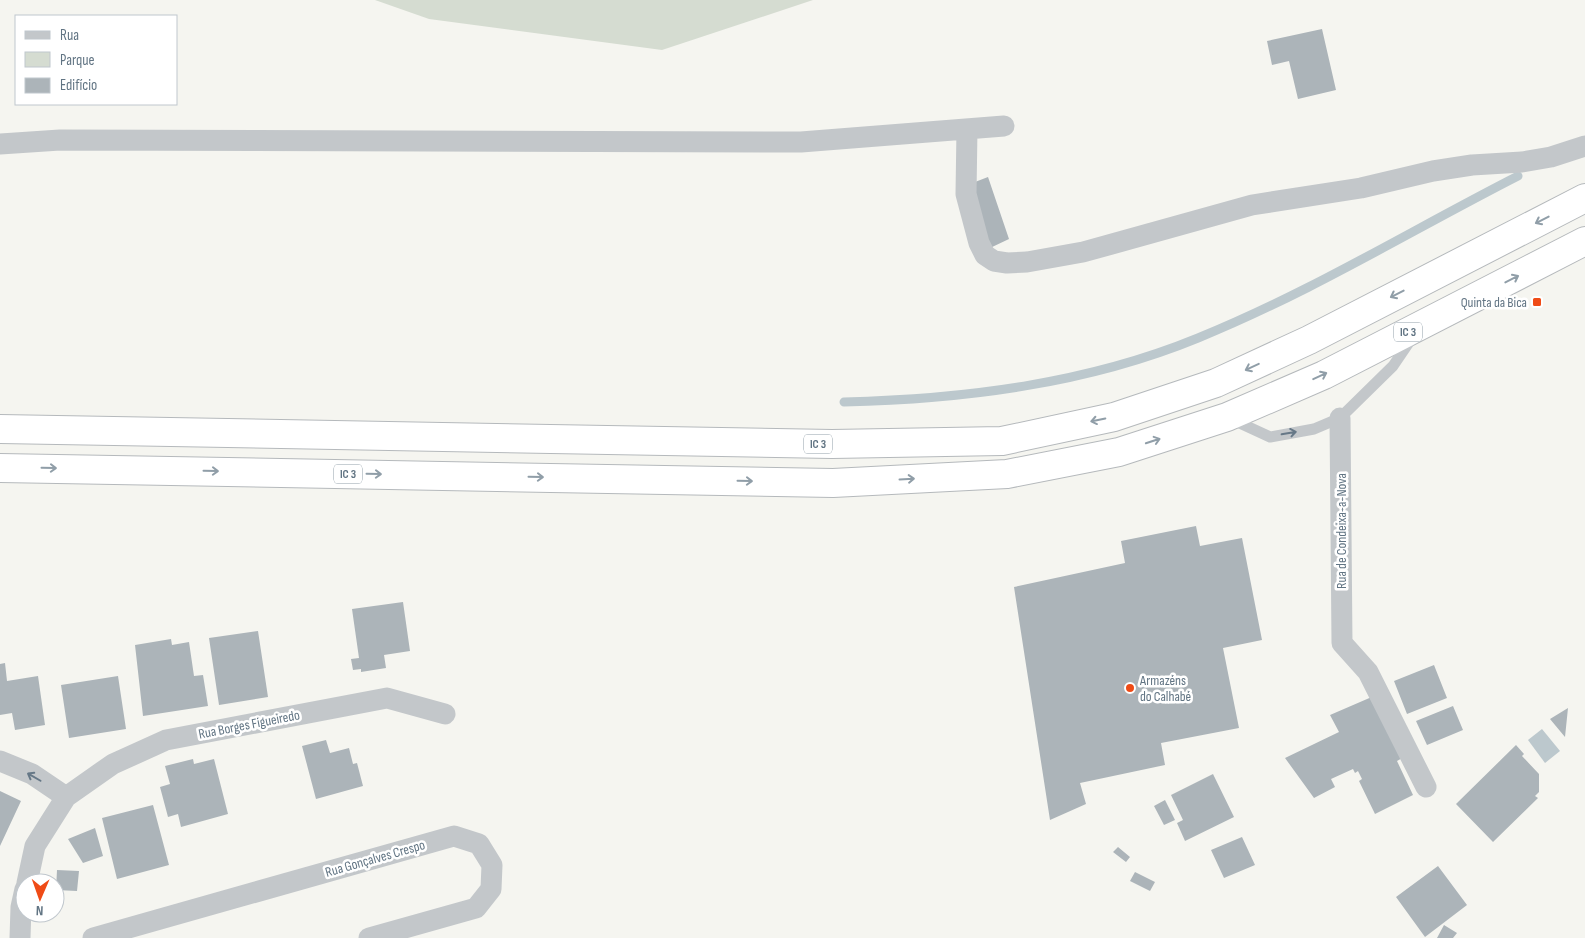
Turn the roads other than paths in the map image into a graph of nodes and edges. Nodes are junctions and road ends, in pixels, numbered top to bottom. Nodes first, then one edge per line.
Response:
1 (1004, 126) dead end
2 (967, 129) junction
3 (0, 144) edge
4 (1585, 146) edge
5 (1585, 198) edge
6 (1585, 240) edge
7 (1420, 326) junction
8 (1228, 417) junction
9 (1340, 418) junction
10 (0, 429) edge
11 (0, 468) edge
12 (445, 714) dead end
13 (0, 761) edge
14 (1426, 787) dead end
15 (66, 797) junction
16 (28, 873) edge
17 (20, 923) edge
18 (20, 938) edge
19 (93, 938) edge
20 (369, 938) edge

1 - 2 street
2 - 3 street
2 - 4 street
5 -> 10 highway, IC 3
7 -> 6 highway, IC 3
8 -> 7 highway, IC 3
7 - 9 lane
8 -> 9 lane
11 -> 8 highway, IC 3
9 - 14 street, Rua de Condeixa-a-Nova
12 - 15 street, Rua Borges Figueiredo
15 -> 13 street
15 - 16 street
17 - 18 street
19 - 20 street, Rua Gonçalves Crespo

